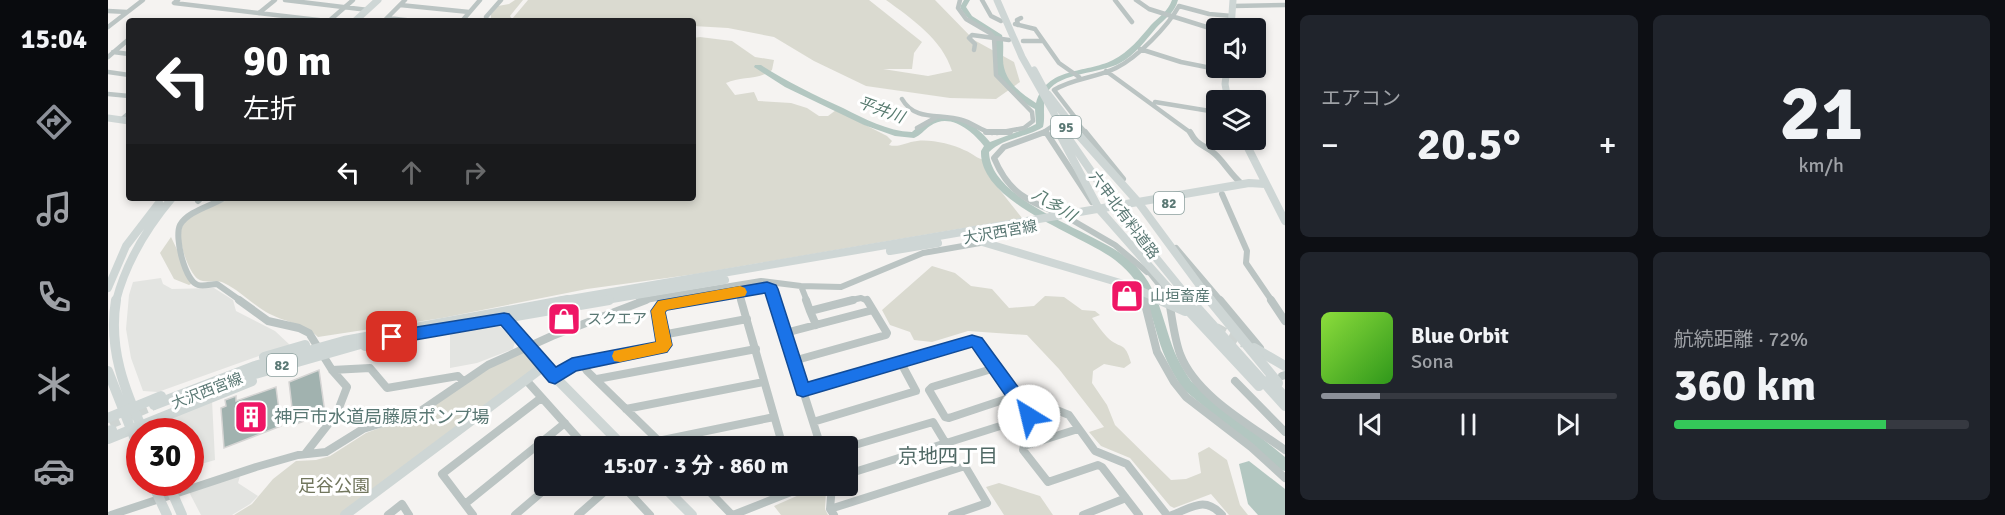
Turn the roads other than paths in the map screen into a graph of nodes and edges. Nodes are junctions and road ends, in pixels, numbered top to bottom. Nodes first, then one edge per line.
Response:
1 (143, 0) edge
2 (178, 0) edge
3 (275, 0) edge
4 (285, 0) edge
5 (327, 0) edge
6 (353, 0) edge
7 (378, 0) edge
8 (383, 0) edge
9 (405, 0) edge
10 (480, 0) edge
11 (501, 0) edge
12 (960, 0) edge
13 (982, 0) edge
14 (997, 0) edge
15 (1002, 0) edge
16 (1115, 0) edge
17 (1136, 0) edge
18 (1265, 0) edge
19 (301, 1) edge
20 (1233, 3) edge
21 (322, 4) junction
22 (400, 5) junction
23 (1285, 5) edge
24 (1271, 6) junction
25 (345, 7) junction
26 (368, 9) junction
27 (108, 11) edge
28 (128, 12) junction
29 (470, 12) junction
30 (259, 13) junction
31 (1232, 16) joint
32 (1171, 17) junction
33 (302, 18) edge
34 (332, 18) edge
35 (358, 18) edge
36 (364, 18) edge
37 (387, 18) edge
38 (465, 18) edge
39 (486, 18) edge
40 (1021, 18) dead end
41 (1001, 21) dead end
42 (1132, 22) dead end
43 (110, 24) edge
44 (1206, 27) edge
45 (961, 36) dead end
46 (969, 38) junction
47 (995, 38) junction
48 (1009, 40) dead end
49 (1043, 40) junction
50 (126, 41) edge
51 (1023, 41) dead end
52 (1140, 49) junction
53 (974, 50) dead end
54 (113, 52) junction
55 (126, 54) edge
56 (108, 57) edge
57 (1206, 66) edge
58 (1106, 71) junction
59 (108, 72) edge
60 (126, 75) edge
61 (1079, 77) junction
62 (1043, 87) junction
63 (108, 94) edge
64 (126, 96) edge
65 (902, 99) dead end
66 (1044, 101) junction
67 (1151, 102) junction
68 (1206, 110) edge
69 (935, 117) junction
70 (108, 118) edge
71 (125, 121) edge
72 (1051, 127) dead end
73 (917, 128) dead end
74 (1011, 132) junction
75 (1046, 132) junction
76 (1021, 141) junction
77 (1249, 150) edge
78 (1242, 184) junction
79 (1265, 184) junction
80 (1131, 193) junction
81 (1222, 194) junction
82 (1112, 197) junction
83 (162, 201) edge
84 (170, 201) edge
85 (219, 201) edge
86 (1143, 209) junction
87 (1101, 211) junction
88 (1068, 218) junction
89 (1129, 219) junction
90 (1285, 221) edge
91 (1042, 222) junction
92 (1117, 229) junction
93 (969, 238) junction
94 (980, 243) junction
95 (1155, 280) junction
96 (801, 286) junction
97 (108, 288) edge
98 (1142, 291) junction
99 (739, 292) junction
100 (1168, 302) junction
101 (873, 310) junction
102 (810, 311) junction
103 (1185, 311) dead end
104 (504, 315) junction
105 (747, 319) junction
106 (1285, 321) edge
107 (816, 325) junction
108 (411, 331) junction
109 (785, 333) junction
110 (662, 334) junction
111 (530, 347) junction
112 (1254, 348) tunnel mouth
113 (756, 350) junction
114 (1267, 356) junction
115 (793, 361) junction
116 (582, 363) junction
117 (901, 363) junction
118 (544, 366) junction
119 (995, 368) junction
120 (332, 370) junction
121 (108, 371) edge
122 (1284, 372) edge
123 (555, 377) junction
124 (597, 379) junction
125 (526, 380) junction
126 (463, 381) junction
127 (764, 382) junction
128 (1240, 384) dead end
129 (803, 390) junction
130 (1285, 392) edge
131 (1015, 396) junction
132 (1285, 397) edge
133 (542, 398) junction
134 (155, 408) tunnel mouth
135 (128, 409) junction
136 (1285, 409) edge
137 (626, 410) junction
138 (1029, 416) junction
139 (774, 417) junction
140 (132, 418) edge
141 (163, 418) edge
142 (813, 422) junction
143 (565, 423) junction
144 (109, 428) edge
145 (126, 429) edge
146 (1078, 429) junction
147 (1285, 432) edge
148 (576, 436) edge
149 (613, 436) edge
150 (653, 436) edge
151 (682, 436) edge
152 (780, 436) edge
153 (817, 436) edge
154 (945, 442) junction
155 (858, 444) edge
156 (1285, 450) edge
157 (305, 454) junction
158 (858, 471) edge
159 (1285, 478) edge
160 (174, 496) edge
161 (537, 496) edge
162 (600, 496) edge
163 (632, 496) edge
164 (673, 496) edge
165 (714, 496) edge
166 (785, 496) edge
167 (832, 496) edge
168 (1126, 498) junction
169 (465, 504) junction
170 (832, 512) edge
171 (111, 515) edge
172 (182, 515) edge
173 (345, 515) edge
174 (388, 515) edge
175 (409, 515) edge
176 (473, 515) edge
177 (515, 515) edge
178 (578, 515) edge
179 (650, 515) edge
180 (692, 515) edge
181 (732, 515) edge
182 (952, 515) edge
183 (1083, 515) edge
184 (1139, 515) edge
185 (1167, 515) edge
186 (1172, 515) edge
187 (1222, 515) edge

1 - 28 street
2 - 30 street
3 - 30 street
4 - 19 street
5 - 21 street
6 - 25 street
7 - 26 main road
8 - 36 main road
9 - 22 street
10 - 29 street
11 - 39 street
12 - 47 street
13 - 41 street
14 - 66 main road, 六甲北有料道路 / 95
15 - 62 main road, 六甲北有料道路 / 95
16 - 42 street
17 - 32 street
18 - 24 street
19 - 21 street
20 - 24 street
20 - 31 main road
21 - 25 street
22 - 29 street
22 - 37 street
23 - 24 street
25 - 26 street
25 - 34 street
26 - 35 main road
27 - 28 street
28 - 43 street
29 - 38 street
30 - 33 street
31 - 32 street
32 - 44 street
32 - 52 street
40 - 49 street
45 - 46 street
46 - 47 street
46 - 53 street
47 - 48 street
47 - 74 street
49 - 51 street
49 - 61 street
50 - 54 street
52 - 57 street
52 - 58 street
54 - 55 street
54 - 56 street
58 - 61 street
58 - 67 street
59 - 60 street
61 - 80 street
62 - 80 main road
62 - 82 main road, 六甲北有料道路 / 95
63 - 64 street
65 - 69 street
66 - 82 main road, 六甲北有料道路 / 95
66 - 87 main road
67 - 68 street
67 - 78 street
69 - 73 street
69 - 74 street
70 - 71 main road
72 - 75 street
74 - 76 street
75 - 76 street
75 - 87 street
76 - 88 street
77 - 79 main road
78 - 79 main road, 大沢西宮線 / 82
78 - 86 main road, 大沢西宮線 / 82
79 - 81 main road, 大沢西宮線 / 82
79 - 90 main road
80 - 86 main road
81 - 86 main road, 大沢西宮線 / 82
81 - 106 street
82 - 89 main road, 六甲北有料道路 / 95
83 - 97 main road
84 - 135 main road
85 - 120 street
86 - 87 main road, 大沢西宮線 / 82
86 - 114 street
86 - 130 main road
87 - 88 main road, 大沢西宮線 / 82
87 - 92 main road
88 - 91 main road, 大沢西宮線 / 82
88 - 95 street
89 - 132 main road, 六甲北有料道路 / 95
89 - 136 main road, 六甲北有料道路 / 95
91 - 93 main road, 大沢西宮線 / 82
91 - 104 main road, 大沢西宮線 / 82
92 - 95 street
92 - 136 main road
93 - 94 main road
93 - 104 main road, 大沢西宮線 / 82
94 - 96 street
94 - 98 main road
95 - 100 street
96 - 102 street
96 - 111 street
98 - 100 main road
98 - 159 street
99 - 105 street
99 - 109 street
99 - 110 street
100 - 103 main road
100 - 156 street
101 - 102 street
101 - 107 street
101 - 115 street
102 - 107 street
104 - 108 main road, 大沢西宮線 / 82
104 - 111 main road
105 - 110 street
105 - 113 street
107 - 109 street
108 - 134 main road, 大沢西宮線 / 82
108 - 135 main road
108 - 141 main road
109 - 115 street
110 - 116 street
111 - 118 main road
111 - 126 street
112 - 114 main road
113 - 124 street
113 - 127 street
114 - 122 main road
115 - 129 street
116 - 123 street
116 - 124 street
117 - 119 street
117 - 129 street
117 - 142 street
118 - 123 main road
118 - 125 main road
119 - 131 street
119 - 131 street
120 - 126 street
120 - 157 street
121 - 135 main road
123 - 149 main road
124 - 137 street
125 - 133 street
125 - 173 main road
126 - 157 street
127 - 137 street
127 - 139 street
128 - 147 street
129 - 142 street
131 - 138 street
133 - 143 street
133 - 169 street
135 - 140 main road
135 - 144 main road
137 - 150 street
138 - 146 street
138 - 154 street
139 - 151 street
139 - 152 street
142 - 153 street
143 - 148 street
143 - 169 street
144 - 145 main road
146 - 168 street
146 - 185 street
154 - 155 street
154 - 158 street
157 - 171 street
160 - 172 main road
161 - 177 street
162 - 178 street
163 - 179 street
164 - 180 main road
165 - 181 street
166 - 181 street
167 - 170 street
168 - 183 street
168 - 184 street
169 - 176 street
170 - 182 street
174 - 175 street
186 - 187 street

